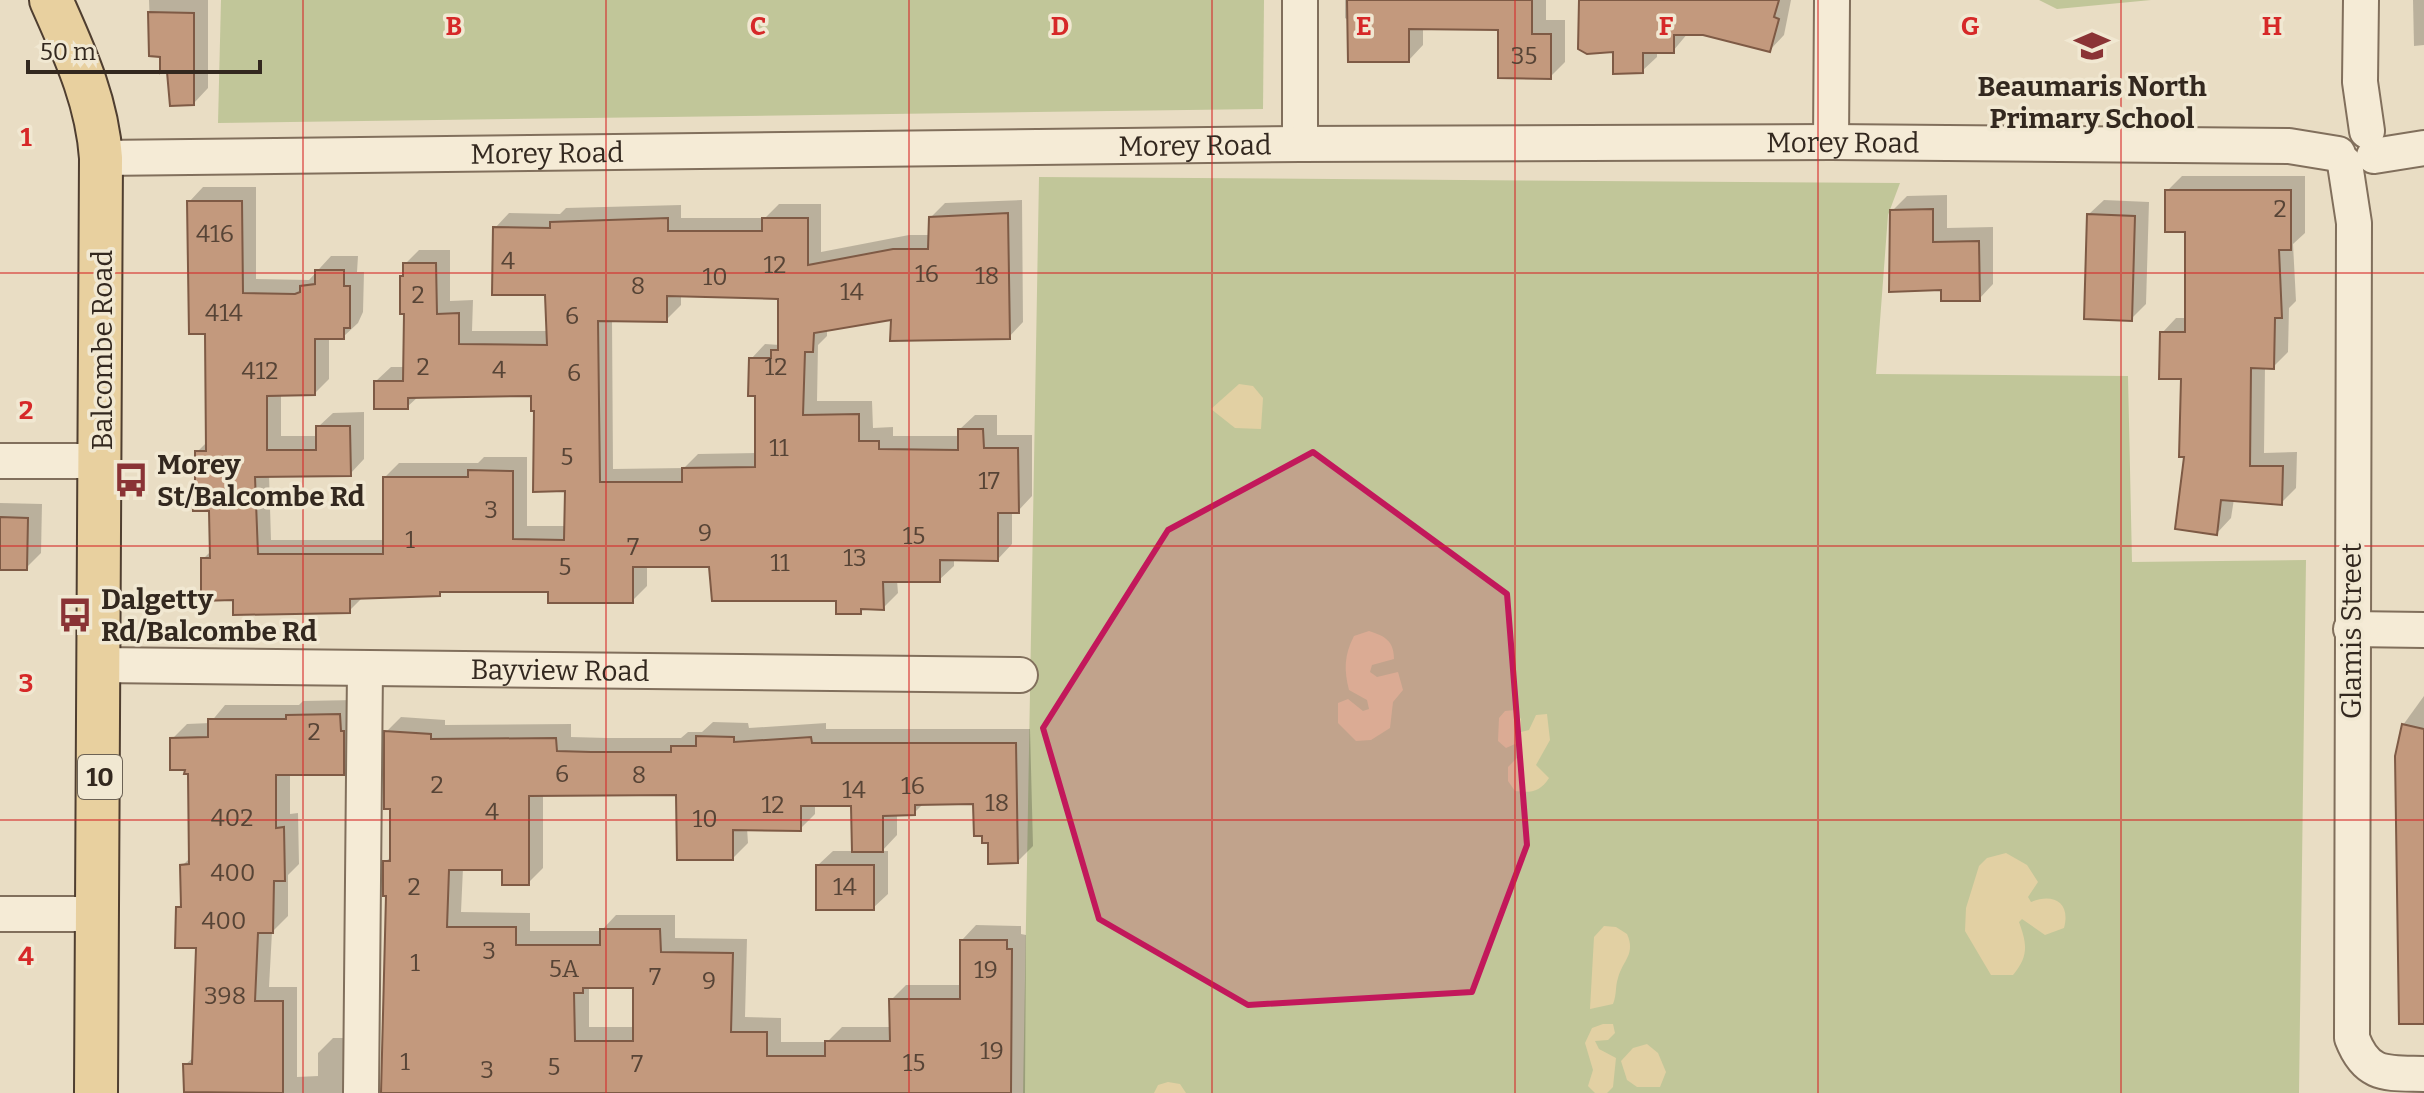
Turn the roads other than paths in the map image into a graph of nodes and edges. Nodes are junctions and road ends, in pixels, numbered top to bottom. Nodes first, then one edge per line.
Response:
1 (51, 0) edge
2 (1300, 0) edge
3 (1832, 0) edge
4 (2361, 0) edge
5 (1831, 142) junction
6 (1300, 144) junction
7 (2357, 147) junction
8 (2423, 148) edge
9 (101, 158) junction
10 (0, 461) edge
11 (101, 461) junction
12 (2351, 629) junction
13 (2424, 630) edge
14 (100, 665) junction
15 (365, 669) junction
16 (1020, 675) dead end
17 (0, 914) edge
18 (99, 914) junction
19 (2424, 1074) edge
20 (96, 1093) edge
21 (361, 1093) edge

1 - 9 main road, Balcombe Road / 10
2 - 6 street
3 - 5 street
4 - 7 street, Glamis Street
5 - 6 street, Morey Road
5 - 7 street, Morey Road
6 - 9 street, Morey Road
7 - 8 street, Morey Road
7 - 12 street, Glamis Street
9 - 11 main road, Balcombe Road / 10
10 - 11 street
11 - 14 main road, Balcombe Road / 10
12 - 13 street
12 - 19 street, Glamis Street
14 - 15 street, Bayview Road
14 - 18 main road, Balcombe Road / 10
15 - 16 street, Bayview Road
15 - 21 street
17 - 18 street
18 - 20 main road, Balcombe Road / 10

